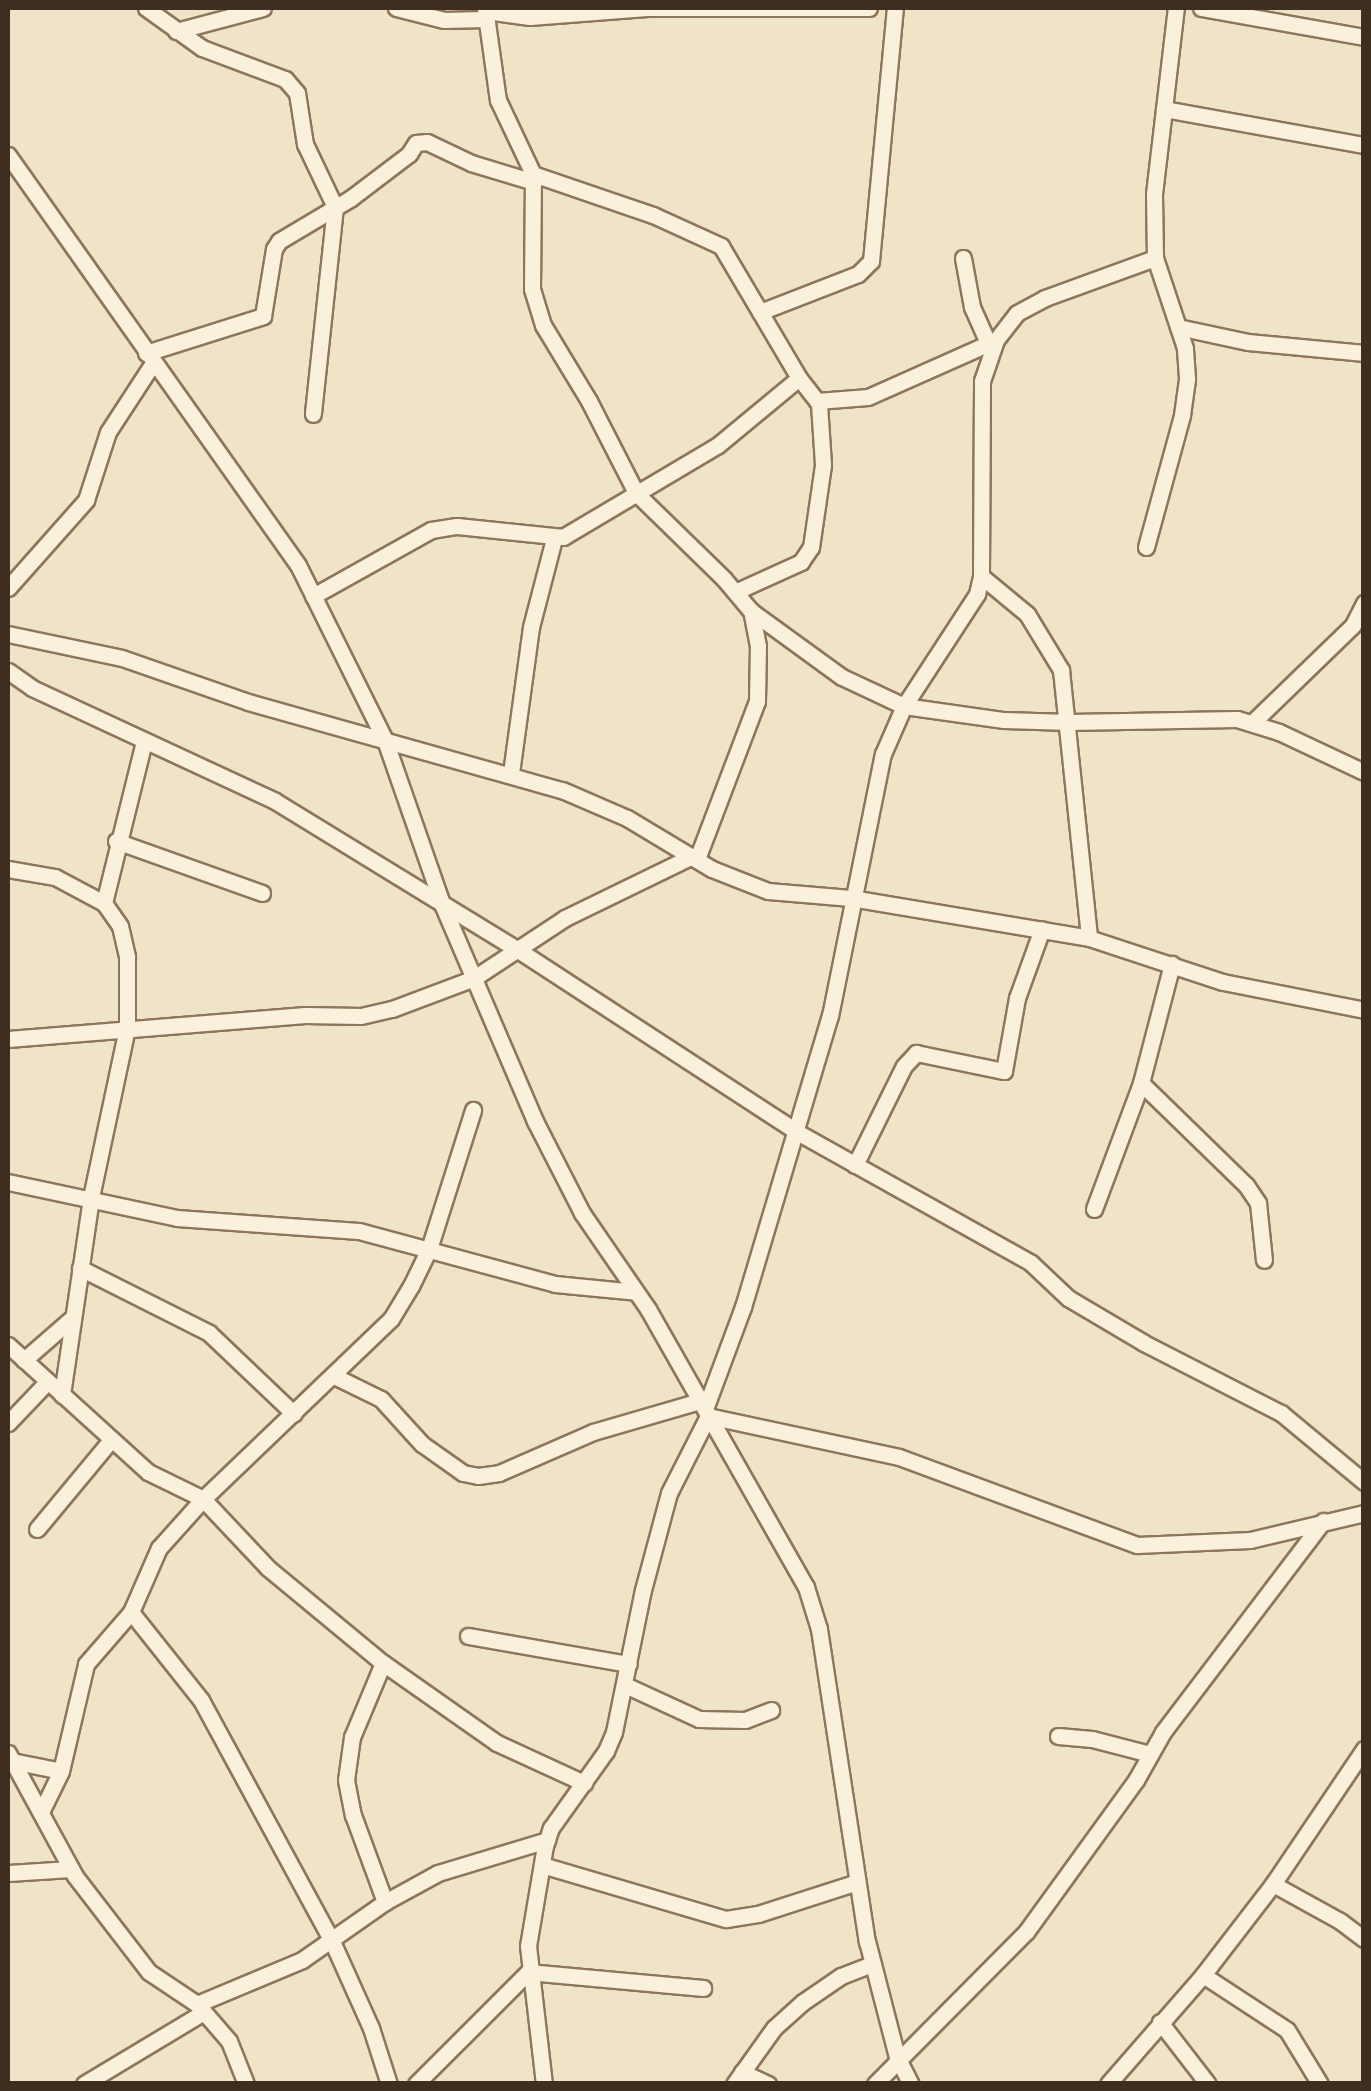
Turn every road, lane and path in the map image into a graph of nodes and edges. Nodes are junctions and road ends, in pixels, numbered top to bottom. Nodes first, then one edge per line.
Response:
1 (146, 8) edge
2 (263, 8) edge
3 (396, 8) edge
4 (869, 8) edge
5 (895, 8) edge
6 (1176, 8) edge
7 (1201, 8) edge
8 (486, 12) edge
9 (176, 30) junction
10 (1364, 37) edge
11 (1164, 110) junction
12 (1364, 145) edge
13 (8, 155) edge
14 (534, 178) junction
15 (336, 207) junction
16 (963, 258) dead end
17 (1156, 258) junction
18 (760, 312) junction
19 (1178, 327) junction
20 (992, 342) junction
21 (1364, 353) edge
22 (154, 364) junction
23 (799, 378) junction
24 (817, 401) junction
25 (313, 414) dead end
26 (636, 493) junction
27 (554, 539) junction
28 (1146, 547) dead end
29 (981, 576) junction
30 (8, 588) edge
31 (735, 592) junction
32 (314, 596) junction
33 (1364, 603) edge
34 (751, 611) junction
35 (8, 620) edge
36 (12, 635) edge
37 (8, 671) edge
38 (15, 684) edge
39 (904, 706) junction
40 (1070, 722) junction
41 (1253, 722) junction
42 (385, 740) junction
43 (144, 741) junction
44 (1364, 772) edge
45 (511, 773) junction
46 (116, 841) junction
47 (694, 858) junction
48 (8, 869) edge
49 (262, 893) dead end
50 (851, 898) junction
51 (104, 904) junction
52 (442, 904) junction
53 (1042, 929) junction
54 (1088, 938) junction
55 (515, 948) junction
56 (1172, 964) junction
57 (474, 978) junction
58 (1364, 1010) edge
59 (126, 1028) junction
60 (8, 1038) edge
61 (1141, 1082) junction
62 (473, 1110) dead end
63 (797, 1132) junction
64 (856, 1164) junction
65 (8, 1182) edge
66 (91, 1198) junction
67 (1094, 1209) dead end
68 (429, 1249) junction
69 (1264, 1260) dead end
70 (80, 1268) junction
71 (636, 1292) junction
72 (71, 1318) junction
73 (8, 1346) edge
74 (24, 1360) junction
75 (334, 1376) junction
76 (47, 1382) junction
77 (62, 1396) junction
78 (704, 1409) junction
79 (294, 1414) junction
80 (8, 1423) edge
81 (111, 1440) junction
82 (1364, 1482) edge
83 (203, 1499) junction
84 (1364, 1513) edge
85 (1323, 1521) junction
86 (37, 1529) dead end
87 (130, 1612) junction
88 (468, 1636) dead end
89 (383, 1662) junction
90 (628, 1664) junction
91 (625, 1686) junction
92 (772, 1710) dead end
93 (1058, 1736) dead end
94 (1364, 1749) edge
95 (1150, 1754) junction
96 (10, 1757) edge
97 (61, 1770) junction
98 (1357, 1771) edge
99 (584, 1782) junction
100 (42, 1810) junction
101 (547, 1840) junction
102 (542, 1865) junction
103 (71, 1870) junction
104 (8, 1873) edge
105 (857, 1882) junction
106 (1273, 1884) junction
107 (385, 1902) junction
108 (331, 1939) junction
109 (1364, 1940) edge
110 (873, 1964) junction
111 (528, 1972) junction
112 (1203, 1974) junction
113 (703, 1988) dead end
114 (201, 2008) junction
115 (1160, 2022) junction
116 (897, 2056) junction
117 (738, 2078) edge
118 (84, 2084) edge
119 (246, 2084) edge
120 (389, 2084) edge
121 (416, 2084) edge
122 (544, 2084) edge
123 (768, 2084) edge
124 (875, 2084) edge
125 (910, 2084) edge
126 (1108, 2084) edge
127 (1208, 2084) edge
128 (1320, 2084) edge

1 - 9 street
2 - 9 street
3 - 8 street
4 - 8 street
5 - 18 street
6 - 11 street
7 - 10 street
8 - 14 street
9 - 15 street
11 - 12 street
11 - 17 street
13 - 22 street
14 - 15 street
14 - 18 street
14 - 26 street
15 - 22 street
15 - 25 street
16 - 20 street
17 - 19 street
17 - 20 street
18 - 23 street
19 - 21 street
19 - 28 street
20 - 24 street
20 - 29 street
22 - 30 street
22 - 32 street
23 - 24 street
23 - 26 street
24 - 31 street
26 - 27 street
26 - 31 street
27 - 32 street
27 - 45 street
29 - 39 street
29 - 40 street
31 - 34 street
32 - 42 street
33 - 41 street
34 - 39 street
34 - 47 street
35 - 36 street
36 - 42 street
37 - 38 street
38 - 43 street
39 - 40 street
39 - 50 street
40 - 41 street
40 - 54 street
41 - 44 street
42 - 45 street
42 - 52 street
43 - 46 street
43 - 52 street
45 - 47 street
46 - 49 street
46 - 51 street
47 - 50 street
47 - 55 street
48 - 51 street
50 - 53 street
50 - 63 street
51 - 59 street
52 - 55 street
52 - 57 street
53 - 54 street
53 - 64 street
54 - 56 street
55 - 57 street
55 - 63 street
56 - 58 street
56 - 61 street
57 - 59 street
57 - 71 street
59 - 60 street
59 - 66 street
61 - 67 street
61 - 69 street
62 - 68 street
63 - 64 street
63 - 78 street
64 - 82 street
65 - 66 street
66 - 68 street
66 - 70 street
68 - 71 street
68 - 75 street
70 - 72 street
70 - 79 street
71 - 78 street
72 - 74 street
72 - 77 street
73 - 74 street
74 - 76 street
75 - 78 street
75 - 79 street
76 - 77 street
76 - 80 street
77 - 81 street
78 - 85 street
78 - 90 street
78 - 105 street
79 - 83 street
81 - 83 street
81 - 86 street
83 - 87 street
83 - 89 street
84 - 85 street
85 - 95 street
87 - 97 street
87 - 108 street
88 - 90 street
89 - 99 street
89 - 107 street
90 - 91 street
91 - 92 street
91 - 99 street
93 - 95 street
94 - 98 street
95 - 116 street
96 - 97 street
96 - 100 street
97 - 100 street
98 - 106 street
99 - 101 street
100 - 103 street
101 - 102 street
101 - 107 street
102 - 105 street
102 - 111 street
103 - 104 street
103 - 114 street
105 - 110 street
106 - 109 street
106 - 112 street
107 - 108 street
108 - 114 street
108 - 120 street
110 - 116 street
110 - 117 street
111 - 113 street
111 - 121 street
111 - 122 street
112 - 115 street
112 - 128 street
114 - 118 street
114 - 119 street
115 - 126 street
115 - 127 street
116 - 124 street
116 - 125 street
117 - 123 street

